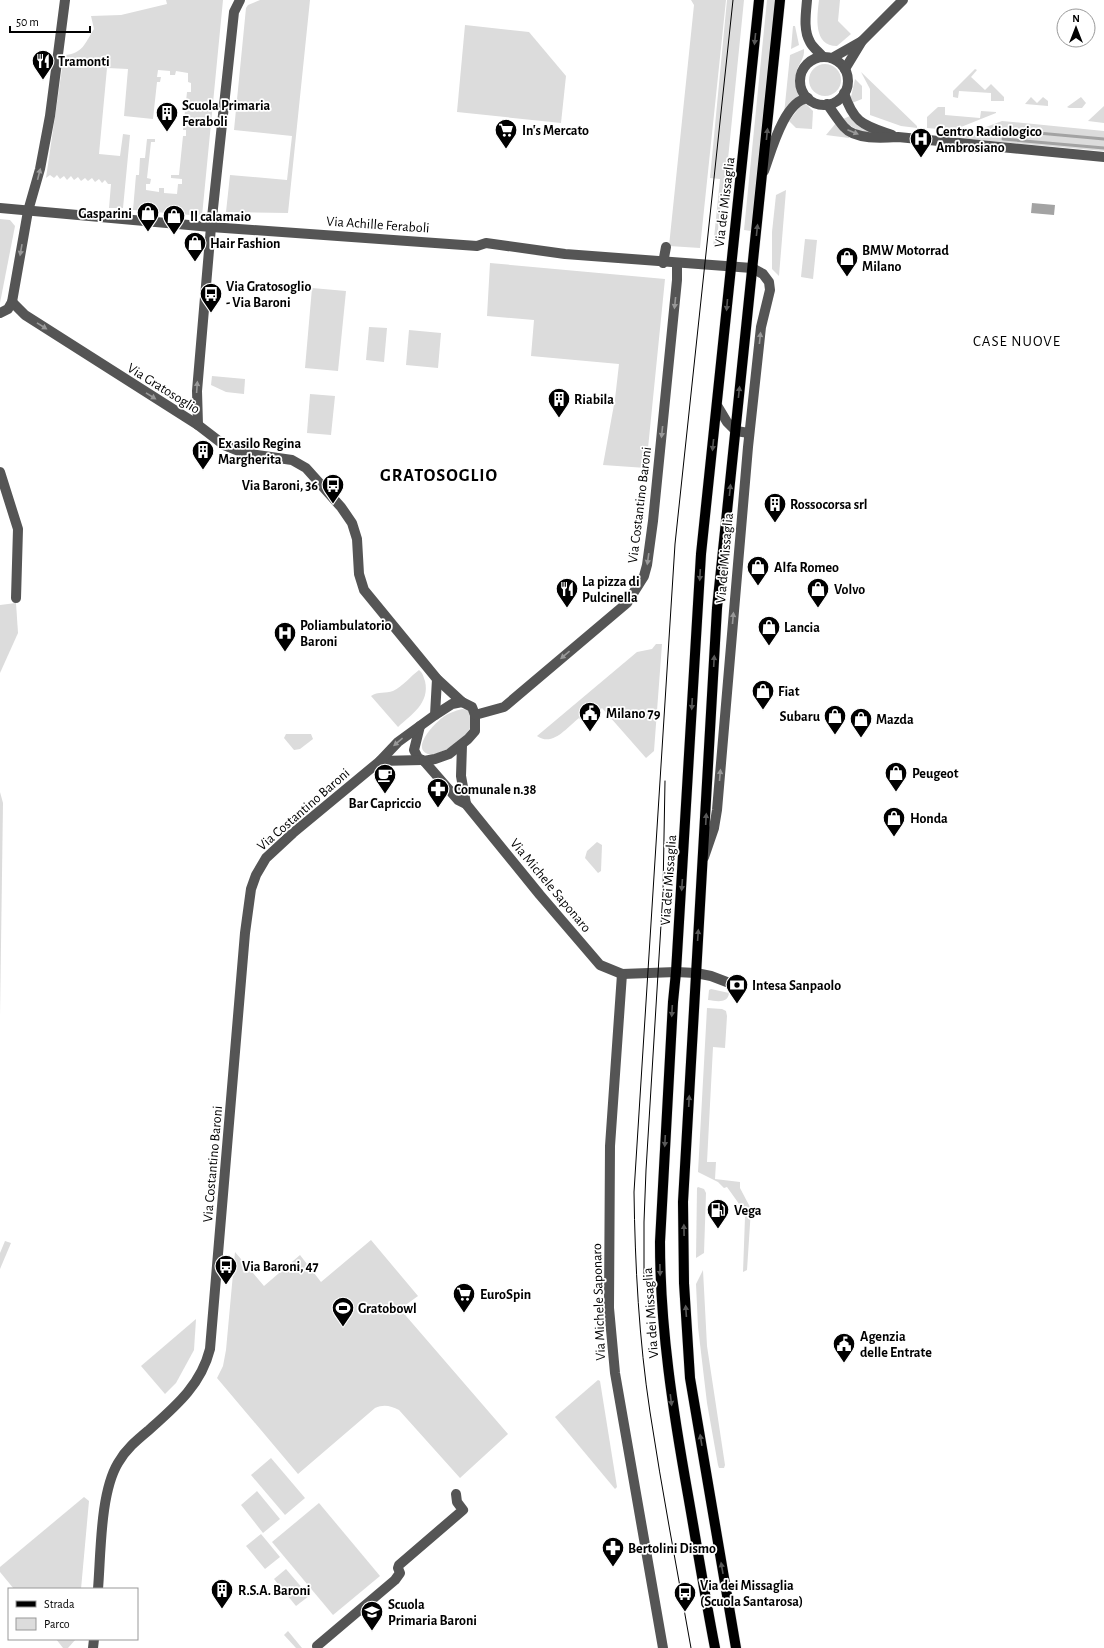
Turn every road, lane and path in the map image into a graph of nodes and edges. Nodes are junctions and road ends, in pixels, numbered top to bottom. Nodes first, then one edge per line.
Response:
1 (65, 0) edge
2 (240, 0) edge
3 (759, 0) edge
4 (780, 0) edge
5 (807, 0) edge
6 (903, 0) edge
7 (862, 42) junction
8 (810, 43) junction
9 (828, 57) junction
10 (807, 64) junction
11 (845, 69) junction
12 (844, 93) junction
13 (808, 98) junction
14 (827, 104) junction
15 (898, 137) junction
16 (1104, 157) edge
17 (763, 173) junction
18 (0, 208) edge
19 (28, 211) junction
20 (211, 227) junction
21 (666, 247) dead end
22 (663, 263) junction
23 (677, 264) junction
24 (731, 267) junction
25 (752, 268) junction
26 (12, 302) junction
27 (0, 313) edge
28 (718, 407) junction
29 (198, 426) junction
30 (736, 431) junction
31 (749, 433) junction
32 (0, 472) edge
33 (16, 598) dead end
34 (437, 679) junction
35 (462, 702) junction
36 (435, 715) junction
37 (475, 715) junction
38 (420, 726) junction
39 (462, 745) junction
40 (380, 761) junction
41 (423, 761) junction
42 (466, 804) junction
43 (704, 858) junction
44 (676, 972) junction
45 (696, 973) junction
46 (622, 974) junction
47 (732, 984) dead end
48 (456, 1494) dead end
49 (98, 1588) edge
50 (317, 1646) dead end
51 (663, 1648) edge
52 (715, 1648) edge
53 (736, 1648) edge

19 -> 1 street
2 - 20 street, Via Gratosoglio
3 -> 24 main road, Via dei Missaglia
17 -> 4 main road, Via dei Missaglia
5 - 8 street
6 - 7 street
7 - 9 street
7 - 11 street
8 - 9 street
8 - 10 street
9 - 10 street
9 - 11 street
10 - 13 street
11 - 12 street
12 - 14 street
12 - 15 street
13 - 14 street
13 - 17 street
14 -> 15 street
15 - 16 street
25 -> 17 main road, Via dei Missaglia
18 - 19 street, Via Achille Feraboli
19 - 20 street, Via Achille Feraboli
19 -> 26 street
20 - 22 street, Via Achille Feraboli
29 -> 20 street, Via Gratosoglio
21 - 22 street
22 - 23 street, Via Achille Feraboli
23 - 24 street, Via Achille Feraboli
23 -> 37 street, Via Costantino Baroni
24 - 25 street, Via Achille Feraboli
24 -> 28 main road, Via dei Missaglia
30 -> 25 main road, Via dei Missaglia
31 -> 25 street, Via dei Missaglia
26 - 27 street
26 -> 29 street, Via Gratosoglio
28 - 30 street
28 -> 44 main road, Via dei Missaglia
29 - 34 street
30 - 31 street
43 -> 30 main road, Via dei Missaglia
43 -> 31 street, Via dei Missaglia
32 - 33 street
34 - 35 street
34 - 36 street
35 - 36 street, Via Costantino Baroni
35 - 37 street
36 - 38 street, Via Costantino Baroni
37 - 39 street
38 -> 40 street, Via Costantino Baroni
38 - 41 street
39 - 41 street
39 - 42 street
40 - 41 street
40 - 49 street, Via Costantino Baroni
41 - 42 street, Via Michele Saponaro
42 - 46 street, Via Michele Saponaro
45 -> 43 main road, Via dei Missaglia
44 - 45 street
44 - 46 street, Via Michele Saponaro
44 -> 52 main road, Via dei Missaglia
45 - 47 street
53 -> 45 main road, Via dei Missaglia
46 - 51 street, Via Michele Saponaro
48 - 50 street

